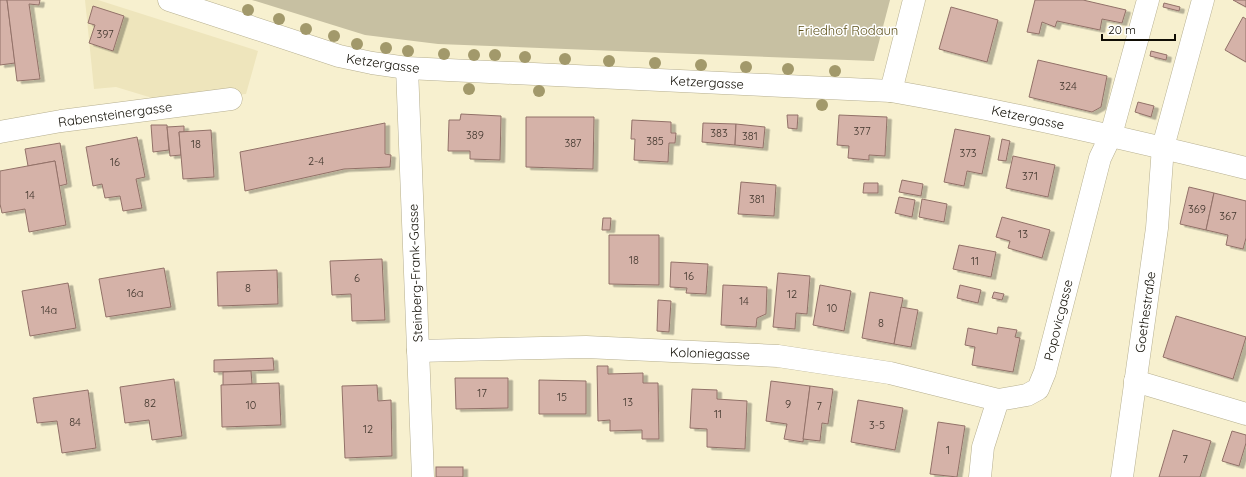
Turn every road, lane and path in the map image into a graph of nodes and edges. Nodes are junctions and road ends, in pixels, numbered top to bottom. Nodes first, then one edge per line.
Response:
1 (169, 0) edge
2 (914, 0) edge
3 (1148, 0) edge
4 (1203, 0) edge
5 (407, 68) junction
6 (891, 91) junction
7 (231, 99) dead end
8 (0, 132) edge
9 (1111, 135) junction
10 (1163, 147) junction
11 (1246, 168) edge
12 (418, 351) junction
13 (1135, 381) junction
14 (998, 400) junction
15 (1246, 414) edge
16 (424, 477) edge
17 (980, 477) edge
18 (1122, 477) edge

1 - 5 street, Ketzergasse
2 - 6 street
3 - 9 street
4 - 10 street, Goethestraße
5 - 6 street, Ketzergasse
5 - 12 street, Steinberg-Frank-Gasse
6 - 9 street, Ketzergasse
7 - 8 street, Rabensteinergasse
9 - 10 street, Ketzergasse
9 - 14 street, Popovicgasse
10 - 11 street, Ketzergasse
10 - 13 street, Goethestraße
12 - 14 street, Koloniegasse
12 - 16 street, Steinberg-Frank-Gasse
13 - 15 street
13 - 18 street, Goethestraße
14 - 17 street

